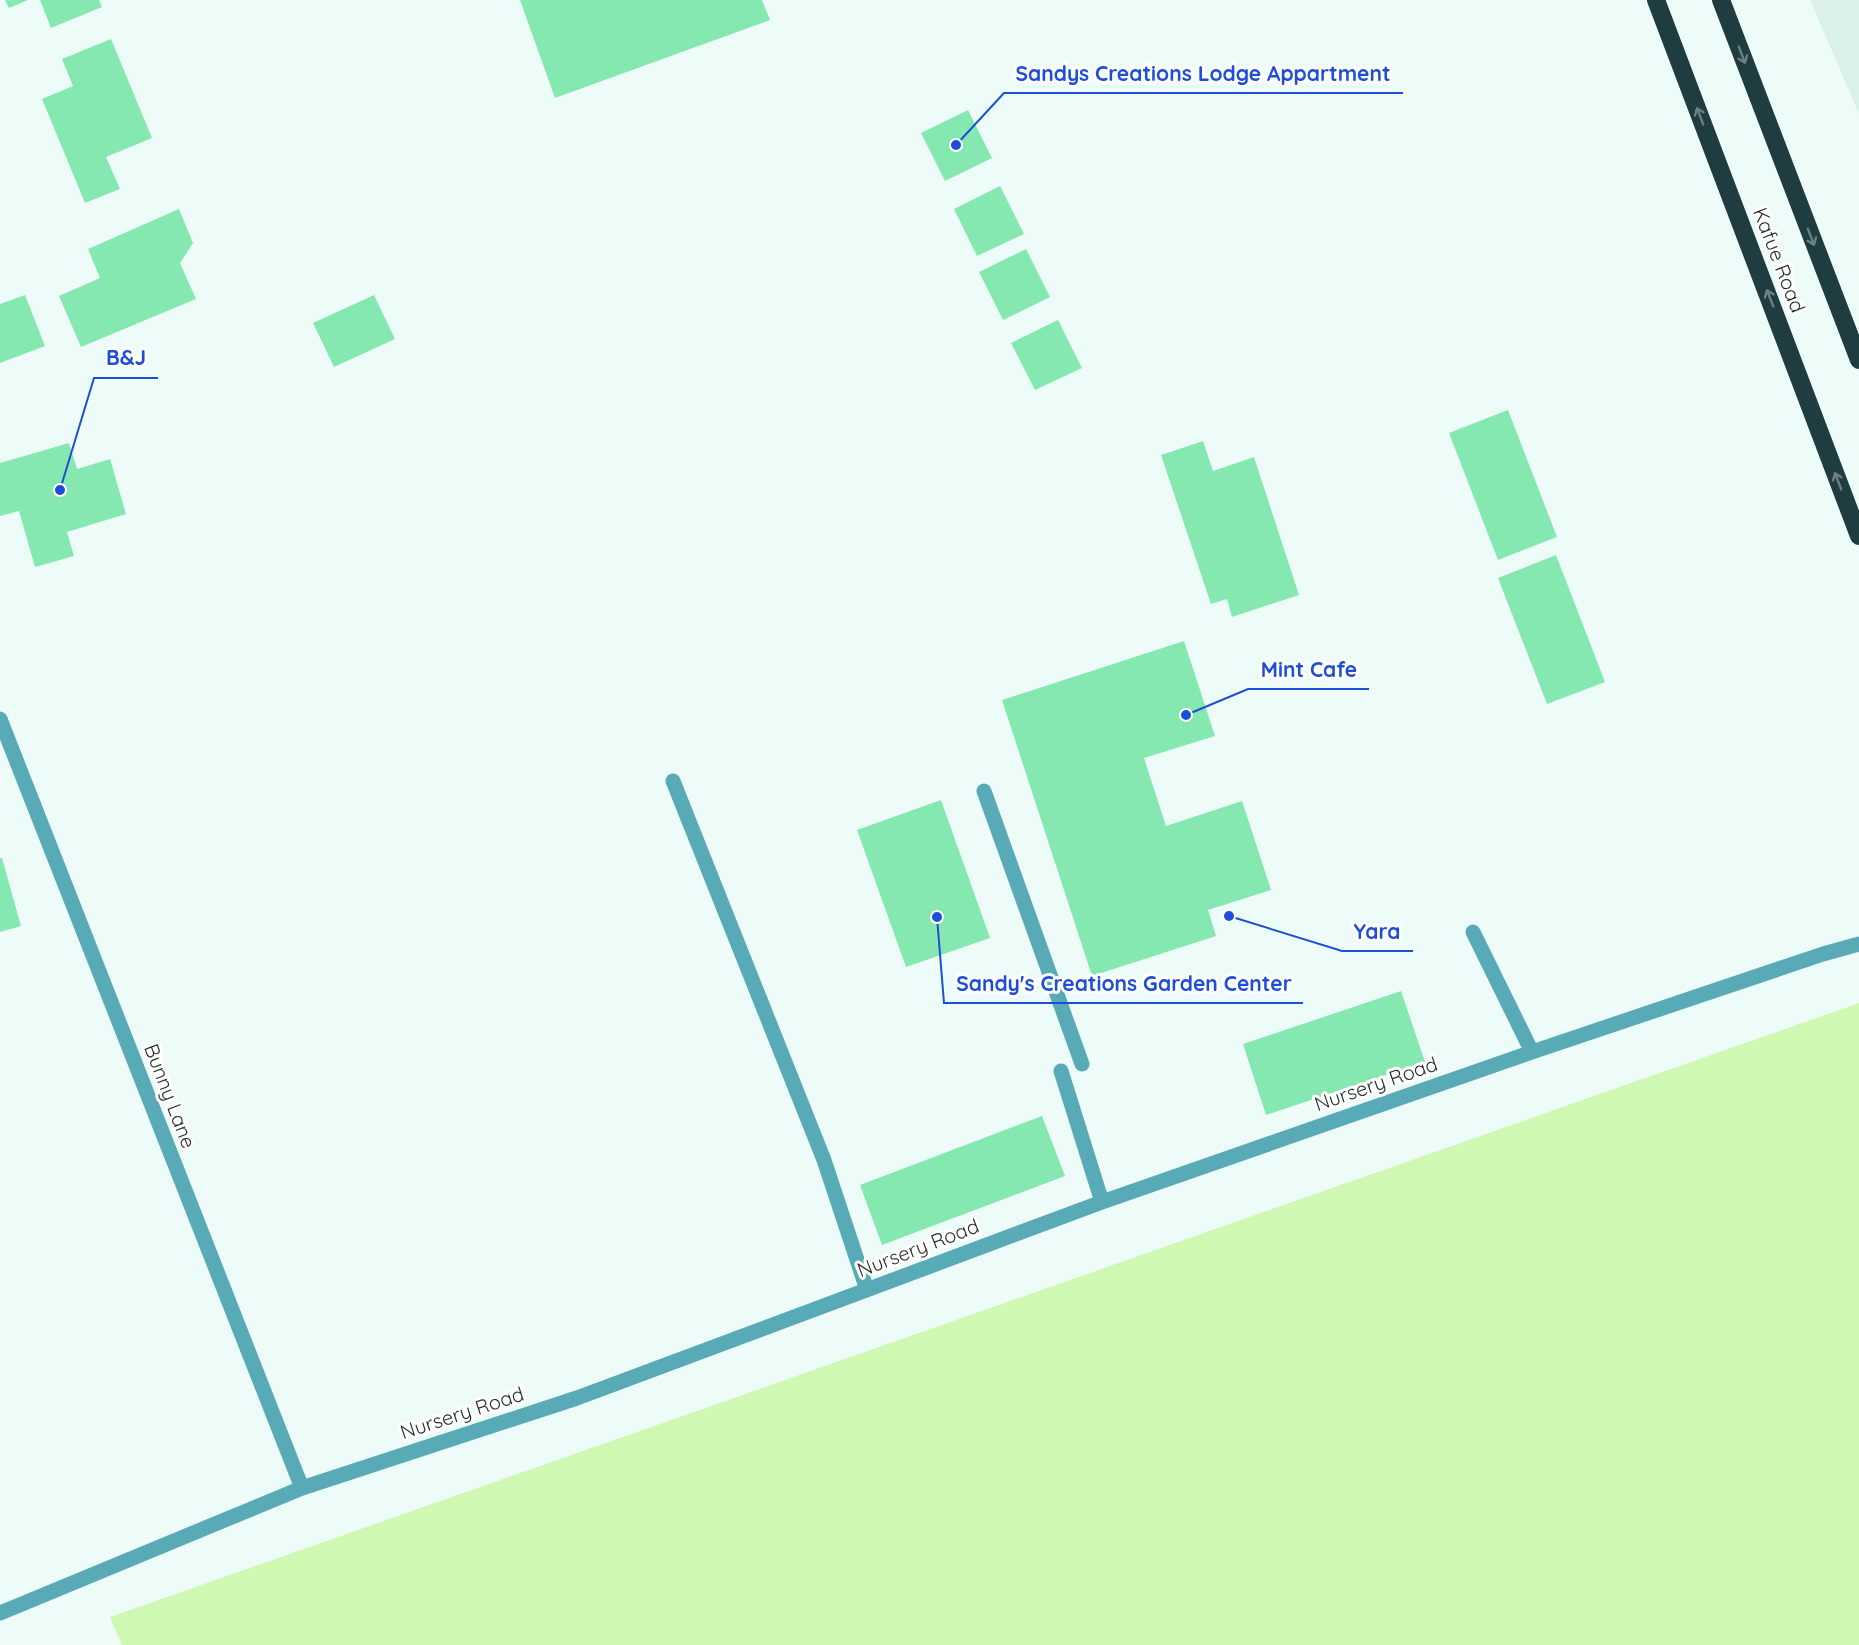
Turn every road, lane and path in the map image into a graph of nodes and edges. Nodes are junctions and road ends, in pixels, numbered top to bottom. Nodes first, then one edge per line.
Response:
1 (1656, 0) edge
2 (1721, 0) edge
3 (1859, 360) edge
4 (1859, 536) edge
5 (0, 719) edge
6 (673, 781) dead end
7 (984, 790) dead end
8 (1473, 932) dead end
9 (1859, 944) edge
10 (1532, 1052) junction
11 (1082, 1064) dead end
12 (1061, 1071) dead end
13 (1102, 1202) junction
14 (867, 1290) junction
15 (302, 1488) junction
16 (0, 1613) edge

4 -> 1 highway, Kafue Road
2 -> 3 highway, Kafue Road
5 - 15 street, Bunny Lane
6 - 14 street
7 - 11 street
8 - 10 street
9 - 10 street, Nursery Road
10 - 13 street, Nursery Road
12 - 13 street
13 - 14 street, Nursery Road
14 - 15 street, Nursery Road
15 - 16 street, Nursery Road

